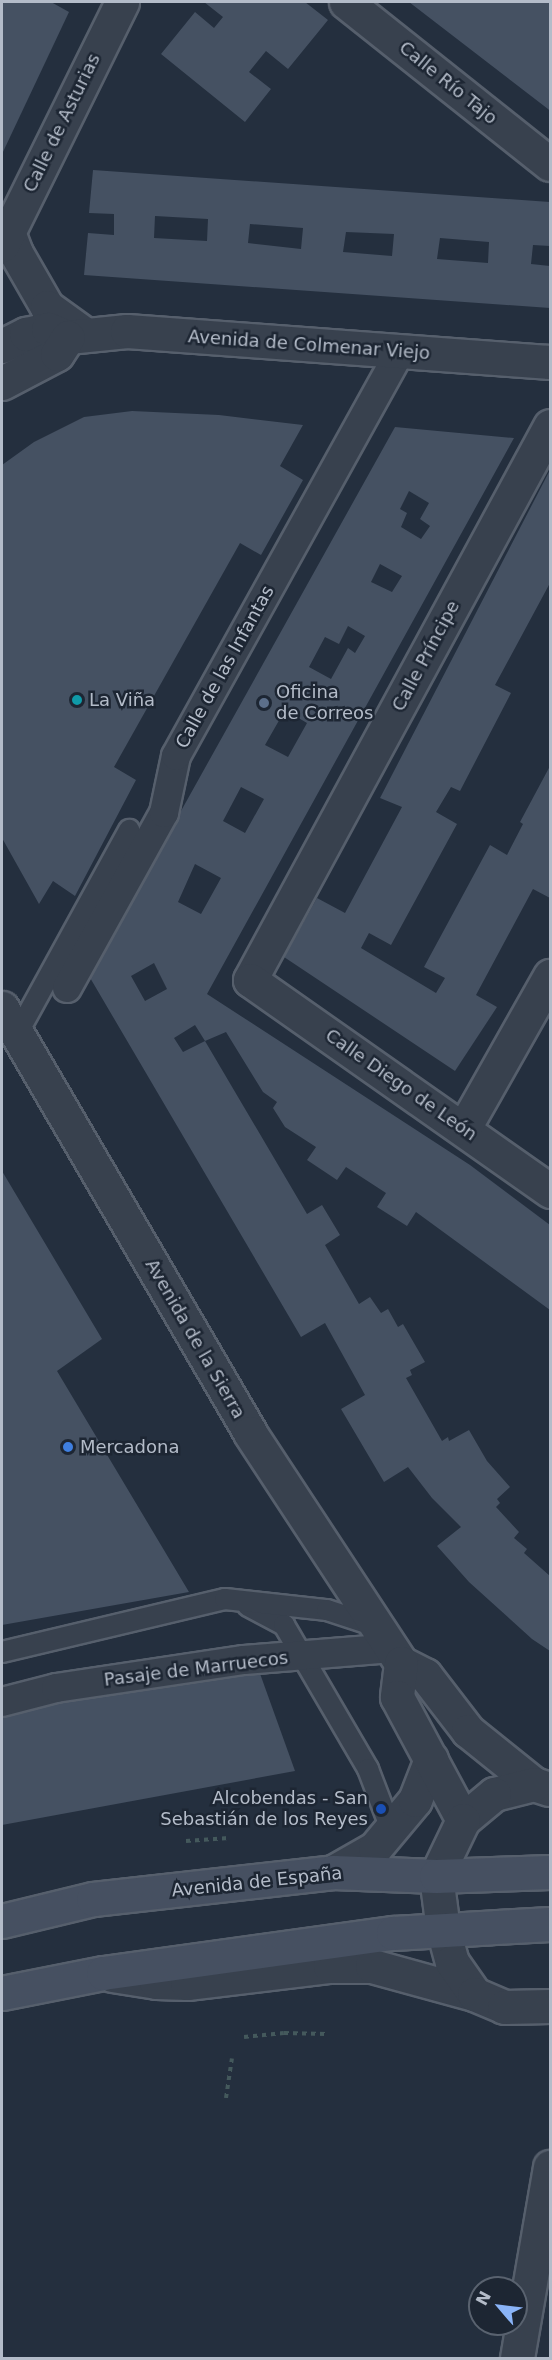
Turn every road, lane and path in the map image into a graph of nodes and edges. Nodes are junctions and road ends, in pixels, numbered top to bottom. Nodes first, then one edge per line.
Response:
1 (122, 2) edge
2 (346, 2) edge
3 (550, 164) edge
4 (5, 238) edge
5 (77, 336) junction
6 (2, 346) edge
7 (399, 352) junction
8 (550, 362) edge
9 (2, 383) edge
10 (550, 426) edge
11 (129, 830) dead end
12 (550, 976) edge
13 (250, 980) joint
14 (67, 988) dead end
15 (9, 1021) edge
16 (464, 1128) junction
17 (550, 1191) edge
18 (232, 1600) junction
19 (390, 1646) junction
20 (2, 1653) edge
21 (302, 1656) junction
22 (2, 1702) edge
23 (431, 1759) junction
24 (542, 1787) edge
25 (463, 1820) junction
26 (391, 1829) junction
27 (228, 1838) dead end
28 (186, 1841) dead end
29 (333, 1872) junction
30 (550, 1872) edge
31 (436, 1876) junction
32 (2, 1921) edge
33 (550, 1924) edge
34 (443, 1929) junction
35 (103, 1973) junction
36 (2, 1993) edge
37 (474, 1994) junction
38 (550, 2006) edge
39 (327, 2034) dead end
40 (244, 2037) dead end
41 (232, 2058) dead end
42 (226, 2098) dead end
43 (550, 2167) edge
44 (518, 2358) edge

1 - 4 street, Calle de Asturias
2 - 3 street, Calle Río Tajo
4 - 5 street
5 - 6 street, Avenida de Colmenar Viejo
5 - 7 street, Avenida de Colmenar Viejo
5 - 9 street
7 - 8 street, Avenida de Colmenar Viejo
7 - 14 street, Calle de las Infantas
10 - 13 street, Calle Príncipe
11 - 15 lane
12 - 16 street
13 - 16 street, Calle Diego de León
15 - 19 street, Avenida de la Sierra
16 - 17 street, Calle Diego de León
18 - 19 lane
18 - 20 lane
18 - 21 lane
19 - 21 street, Pasaje de Marruecos
19 - 23 street
19 - 24 street, Avenida de la Sierra
21 - 22 street, Pasaje de Marruecos
21 - 26 lane
23 - 25 street
23 - 26 street
24 - 25 street
25 - 31 street
26 - 29 street
27 - 28 path
29 - 31 main road, Avenida de España
29 - 32 main road, Avenida de España
30 - 31 main road, Avenida de España
31 - 34 street
33 - 34 main road
34 - 35 main road
34 - 37 street
35 - 36 main road
35 - 37 street
37 - 38 street
39 - 40 path
41 - 42 path
43 - 44 street

